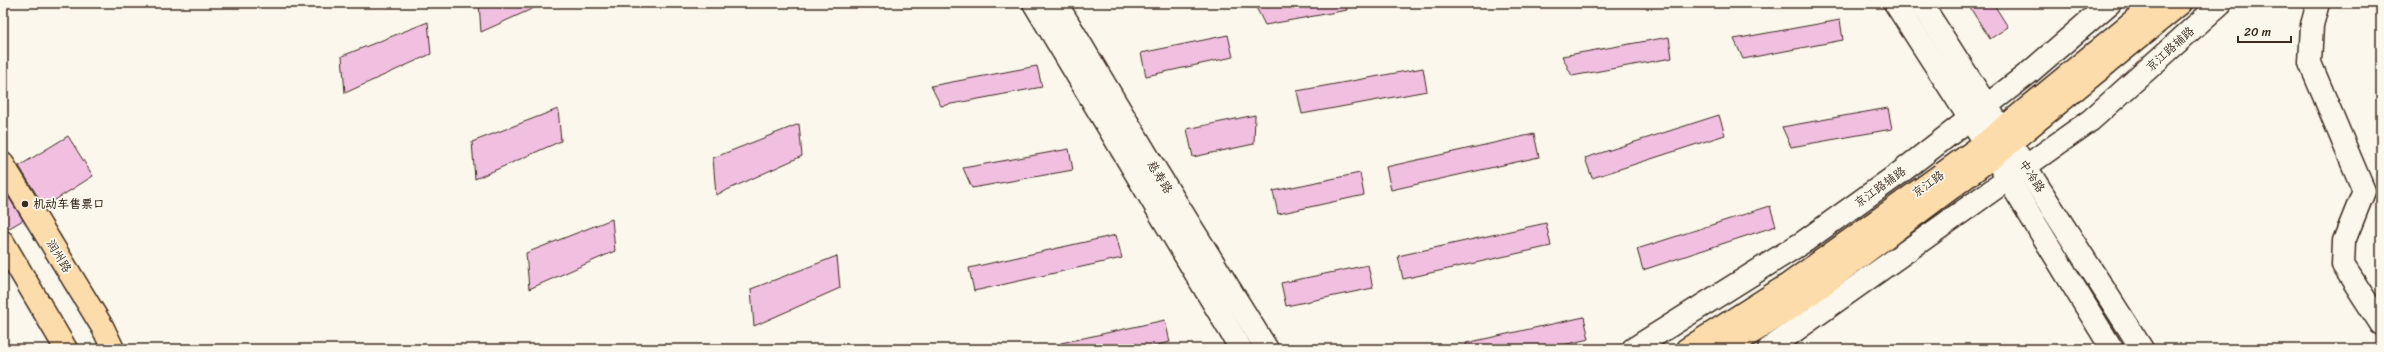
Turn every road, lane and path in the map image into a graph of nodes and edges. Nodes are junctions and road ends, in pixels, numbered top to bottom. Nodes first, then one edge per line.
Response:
1 (1034, 3) edge
2 (1056, 3) edge
3 (1895, 3) edge
4 (1921, 3) edge
5 (2110, 3) edge
6 (2156, 3) edge
7 (2181, 3) edge
8 (2221, 3) edge
9 (2318, 3) edge
10 (1987, 106) junction
11 (1970, 119) junction
12 (2006, 136) junction
13 (1989, 150) junction
14 (3, 164) edge
15 (2026, 167) junction
16 (2008, 180) junction
17 (3, 242) edge
18 (2381, 324) edge
19 (66, 349) edge
20 (113, 349) edge
21 (1241, 349) edge
22 (1267, 349) edge
23 (1633, 349) edge
24 (1688, 349) edge
25 (1726, 349) edge
26 (1769, 349) edge
27 (2112, 349) edge
28 (2142, 349) edge

1 - 21 street, 慈寿路
2 - 22 street, 慈寿路
3 - 11 street, 中冷路
4 - 10 street, 中冷路
5 - 10 street, 京江路辅路
6 - 12 main road, 京江路
7 - 12 main road, 京江路
8 - 15 street, 京江路辅路
9 - 18 street
10 - 11 street, 京江路辅路
10 - 12 street, 中冷路
11 - 13 street, 中冷路
11 - 23 street, 京江路辅路
12 - 13 main road, 京江路
12 - 15 street, 中冷路
13 - 16 street, 中冷路
13 - 24 main road, 京江路
13 - 25 main road, 京江路
14 - 20 main road, 润州路
15 - 16 street, 京江路辅路
15 - 28 street, 中冷路
16 - 26 street, 京江路辅路
16 - 27 street, 中冷路
17 - 19 main road

